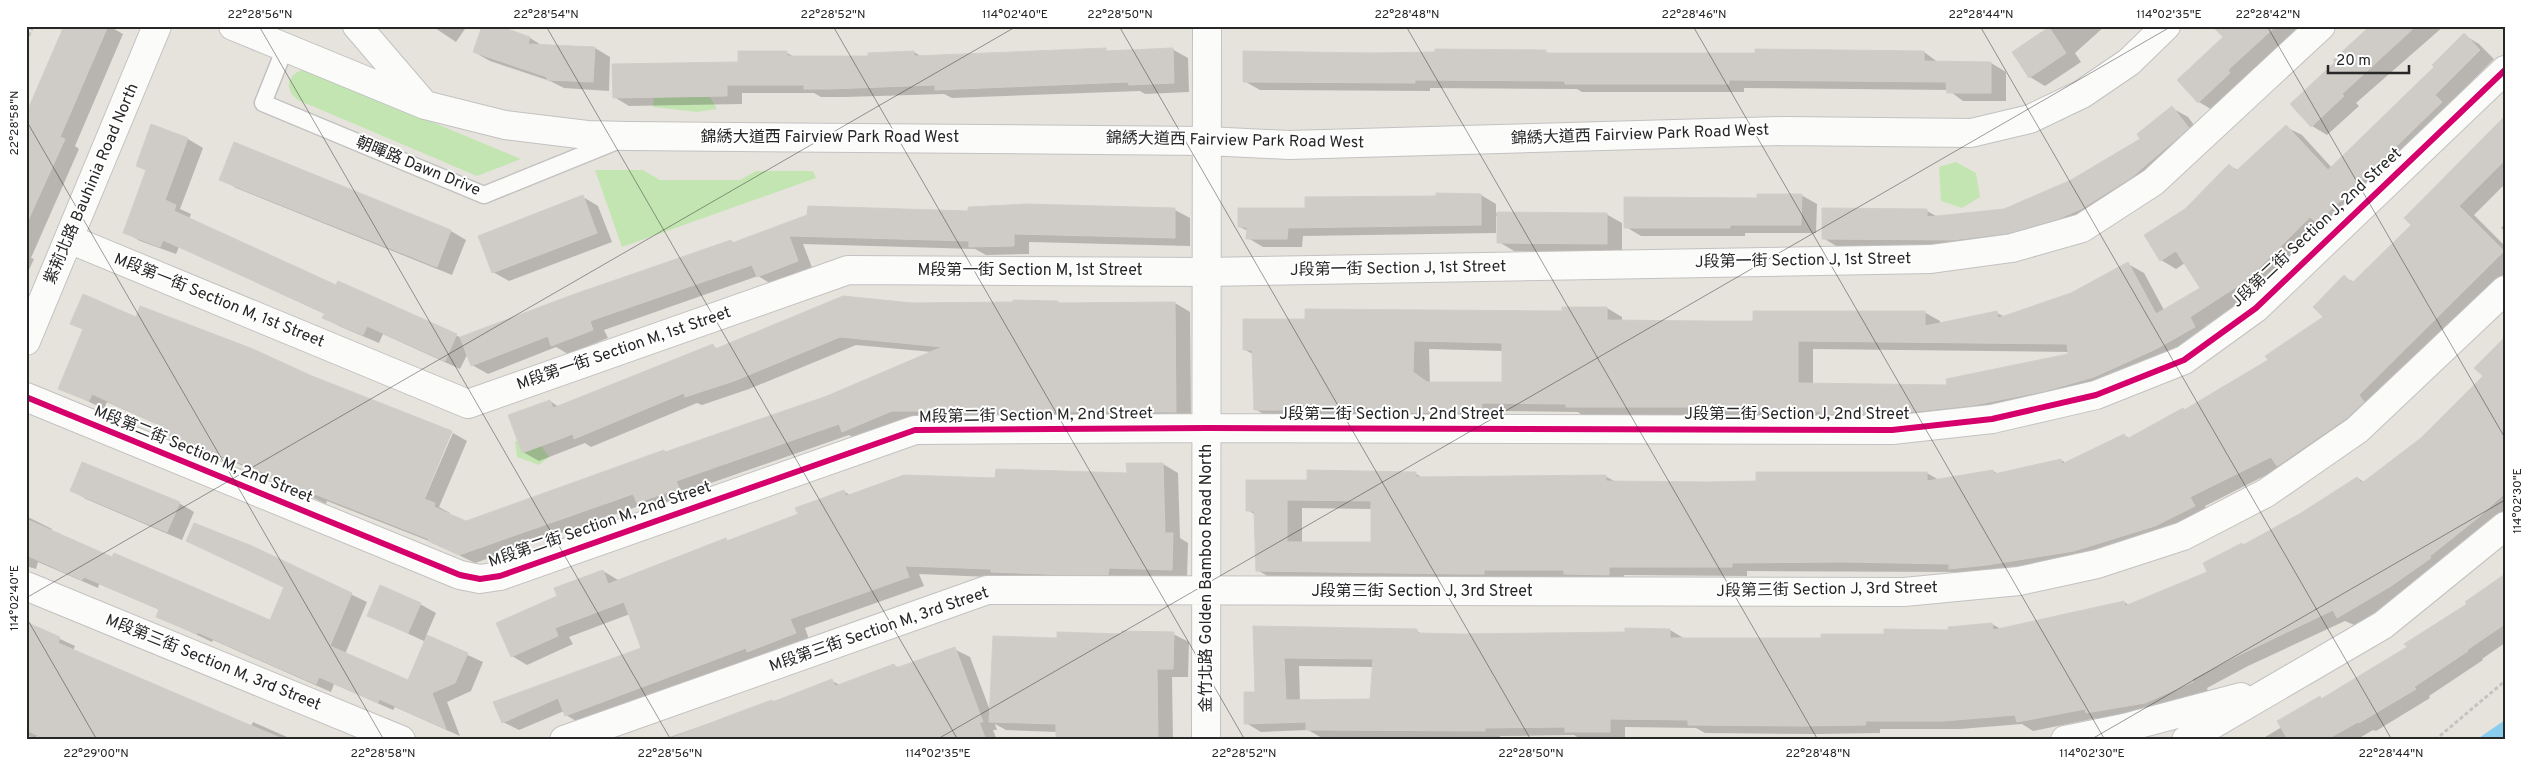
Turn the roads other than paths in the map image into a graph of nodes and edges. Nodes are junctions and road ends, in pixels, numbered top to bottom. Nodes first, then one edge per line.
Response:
1 (157, 26) edge
2 (233, 26) edge
3 (358, 26) edge
4 (1207, 26) edge
5 (2166, 26) edge
6 (2321, 26) edge
7 (285, 48) junction
8 (2505, 70) edge
9 (425, 105) junction
10 (629, 136) junction
11 (1207, 140) junction
12 (69, 239) junction
13 (1207, 272) junction
14 (2505, 290) edge
15 (26, 341) edge
16 (26, 397) edge
17 (1207, 428) junction
18 (2505, 526) edge
19 (26, 586) edge
20 (1206, 592) junction
21 (2274, 689) junction
22 (401, 740) edge
23 (564, 740) edge
24 (1206, 740) edge
25 (2065, 740) edge
26 (2186, 740) edge

1 - 12 street, 紫荊北路 Bauhinia Road North
2 - 7 street, 錦綉大道西 Fairview Park Road West
3 - 9 street
4 - 11 street, 金竹北路 Golden Bamboo Road North
5 - 11 street, 錦綉大道西 Fairview Park Road West
6 - 13 street, J段第一街 Section J, 1st Street
7 - 9 street, 錦綉大道西 Fairview Park Road West
7 - 10 lane, 朝暉路 Dawn Drive
8 - 17 street, J段第二街 Section J, 2nd Street
9 - 10 street, 錦綉大道西 Fairview Park Road West
10 - 11 street, 錦綉大道西 Fairview Park Road West
11 - 13 street, 金竹北路 Golden Bamboo Road North
12 - 13 street, M段第一街 Section M, 1st Street
12 - 15 street, 紫荊北路 Bauhinia Road North
13 - 17 street, 金竹北路 Golden Bamboo Road North
14 - 20 street, J段第三街 Section J, 3rd Street
16 - 17 street, M段第二街 Section M, 2nd Street
17 - 20 street, 金竹北路 Golden Bamboo Road North
18 - 21 street
19 - 22 street, M段第三街 Section M, 3rd Street
20 - 23 street, M段第三街 Section M, 3rd Street
20 - 24 street, 金竹北路 Golden Bamboo Road North
21 - 25 street
21 - 26 street

